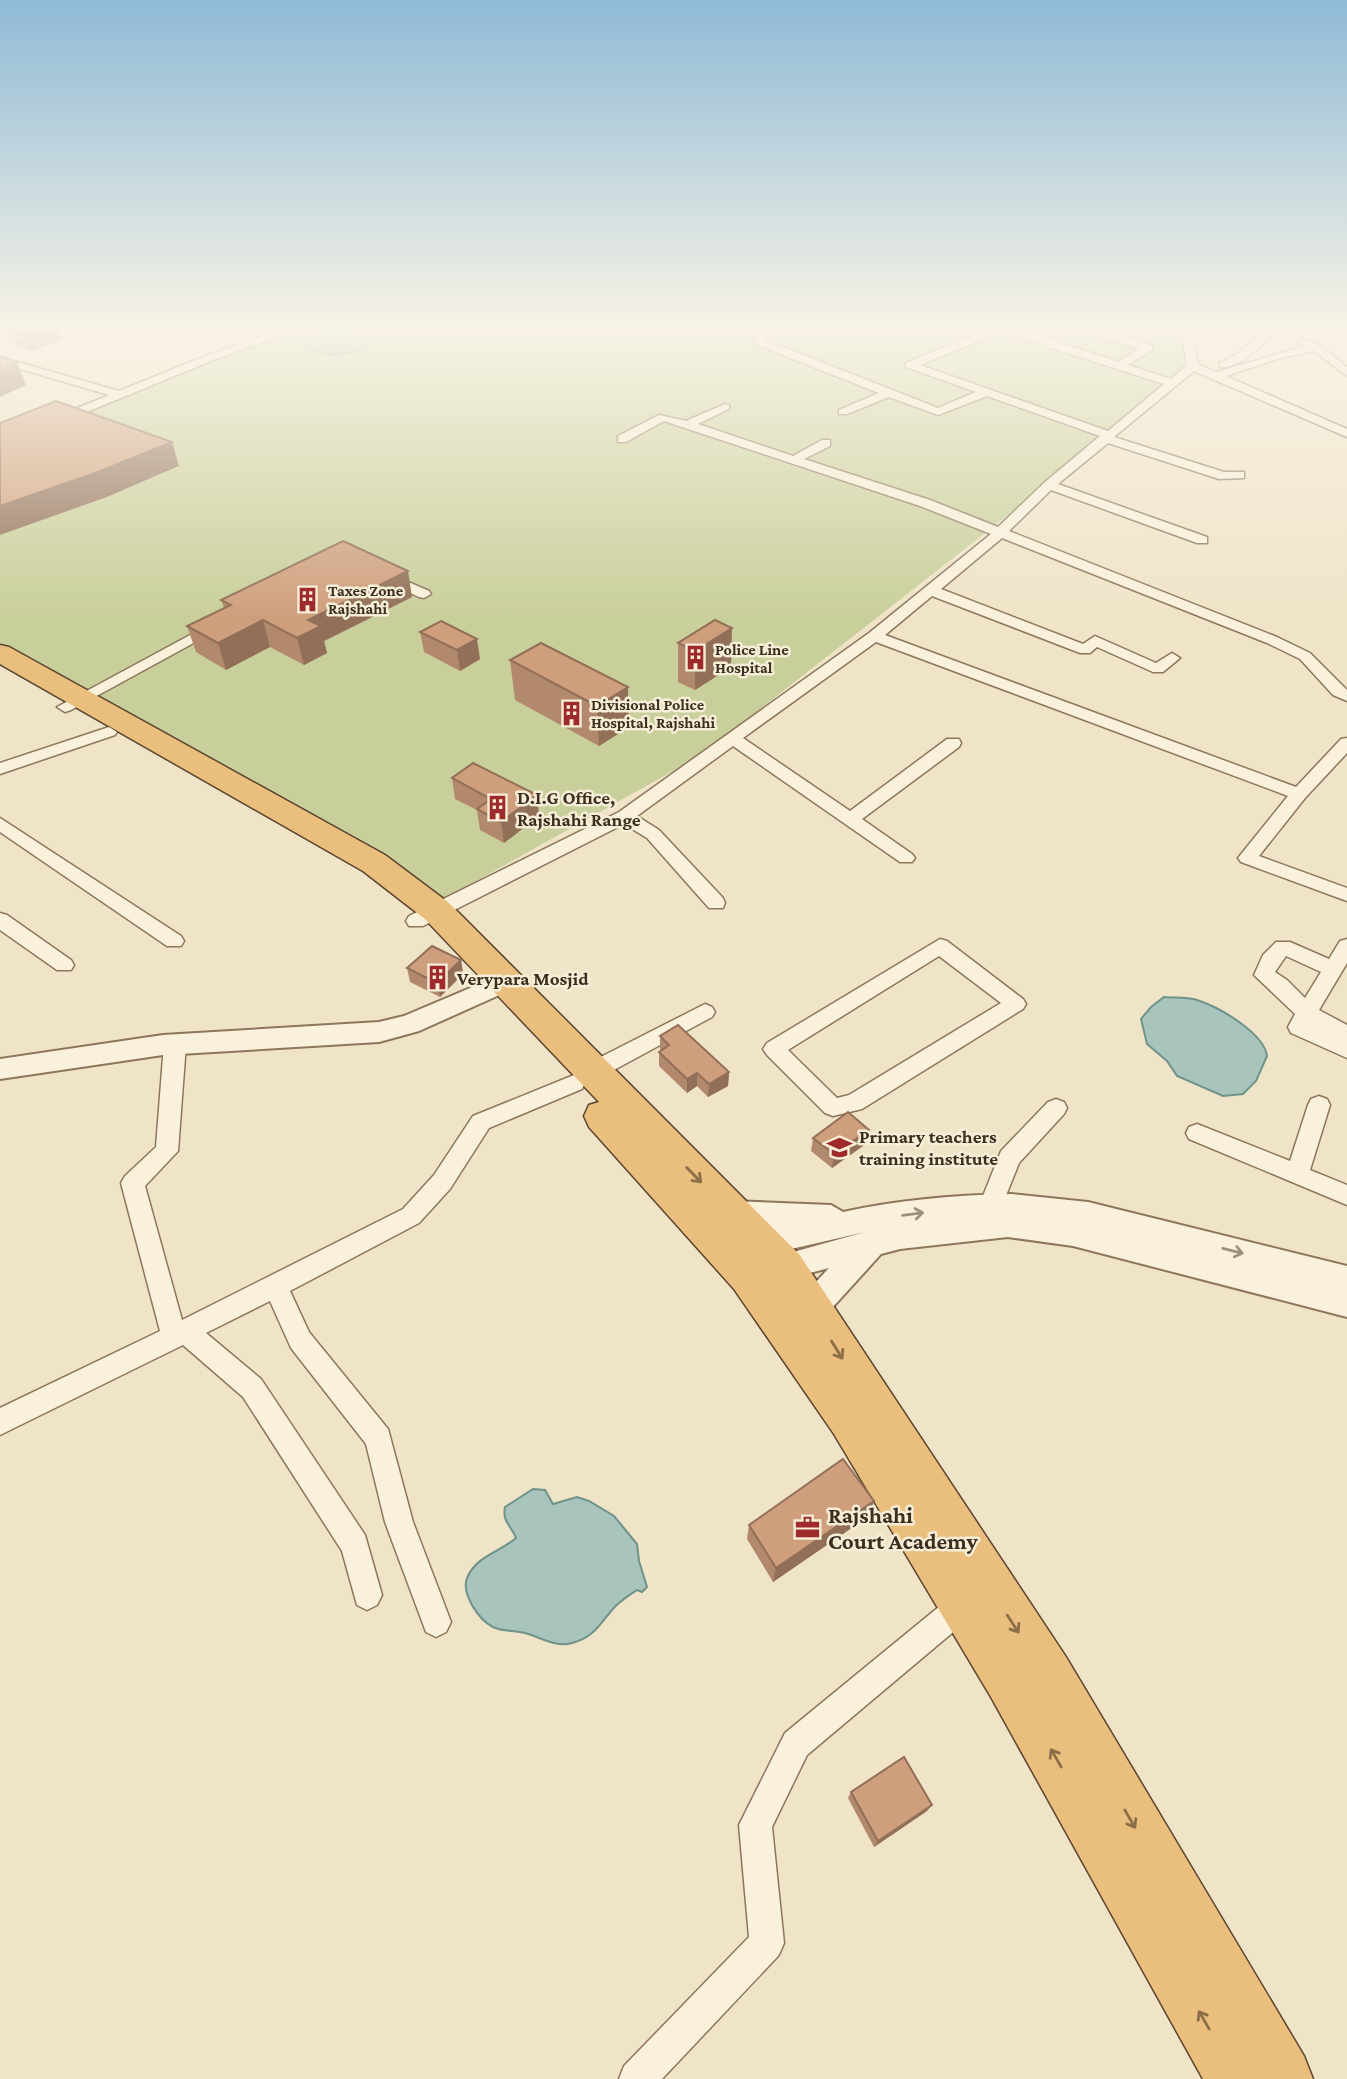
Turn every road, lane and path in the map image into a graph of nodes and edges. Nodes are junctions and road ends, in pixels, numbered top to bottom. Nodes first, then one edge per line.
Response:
1 (51, 423) edge
2 (652, 423) edge
3 (681, 423) edge
4 (691, 423) edge
5 (1071, 423) edge
6 (1123, 423) edge
7 (1324, 423) edge
8 (687, 425) junction
9 (44, 426) edge
10 (1347, 433) edge
11 (1107, 436) junction
12 (622, 439) dead end
13 (826, 443) dead end
14 (794, 460) junction
15 (1240, 475) dead end
16 (1049, 485) junction
17 (1000, 533) junction
18 (1202, 540) dead end
19 (366, 567) edge
20 (931, 590) junction
21 (424, 594) dead end
22 (224, 621) edge
23 (874, 636) junction
24 (0, 653) edge
25 (1172, 658) dead end
26 (0, 671) edge
27 (1347, 696) edge
28 (73, 703) junction
29 (109, 732) junction
30 (732, 738) junction
31 (953, 743) dead end
32 (1344, 750) edge
33 (0, 769) edge
34 (1299, 794) junction
35 (625, 816) junction
36 (850, 819) junction
37 (0, 824) edge
38 (906, 858) dead end
39 (1347, 895) edge
40 (716, 903) dead end
41 (426, 916) junction
42 (0, 920) edge
43 (174, 941) dead end
44 (1347, 946) edge
45 (64, 965) dead end
46 (1337, 975) edge
47 (496, 986) junction
48 (705, 1012) dead end
49 (1307, 1013) junction
50 (1347, 1034) edge
51 (175, 1044) junction
52 (1347, 1051) edge
53 (0, 1069) edge
54 (584, 1077) junction
55 (1319, 1105) dead end
56 (833, 1107) joint
57 (1056, 1108) dead end
58 (1197, 1133) dead end
59 (1297, 1175) junction
60 (1347, 1195) edge
61 (991, 1206) junction
62 (870, 1231) junction
63 (750, 1250) junction
64 (1347, 1280) edge
65 (276, 1286) junction
66 (1347, 1303) edge
67 (811, 1309) junction
68 (180, 1334) junction
69 (0, 1422) edge
70 (367, 1595) dead end
71 (977, 1596) junction
72 (436, 1622) dead end
73 (638, 2079) edge
74 (1238, 2079) edge
75 (1281, 2079) edge

1 - 9 street
2 - 12 street
3 - 8 street
4 - 8 street
5 - 11 street
6 - 11 street
7 - 10 street
8 - 14 street
11 - 15 street
11 - 16 street
13 - 14 street
14 - 17 street
16 - 17 street
16 - 18 street
17 - 20 street
17 - 27 street
19 - 21 street
20 - 23 street
20 - 25 street
22 - 28 street
23 - 30 street
23 - 34 street
24 - 28 highway
26 - 28 highway
28 - 29 highway
28 - 41 highway
29 - 33 street
29 - 41 highway
30 - 35 street
30 - 36 street
31 - 36 street
32 - 34 street
34 - 39 street
35 - 40 street
35 - 41 street
36 - 38 street
37 - 43 street
41 - 47 highway
42 - 45 street
44 - 46 street
46 - 49 street
46 - 49 street
47 - 51 street
47 - 54 highway
48 - 54 street
49 - 50 street
49 - 52 street
51 - 53 street
51 - 68 street
54 - 63 highway
54 - 65 street
55 - 59 street
56 - 56 street
57 - 61 street
58 - 59 street
59 - 60 street
62 -> 61 street
61 -> 64 street
62 - 63 street
62 - 63 street
62 - 66 street
62 - 67 street
63 - 67 highway
63 - 71 highway
65 - 68 street
65 - 72 street
67 -> 71 highway
68 - 69 street
68 - 70 street
71 - 73 street
74 -> 71 highway
71 -> 75 highway

